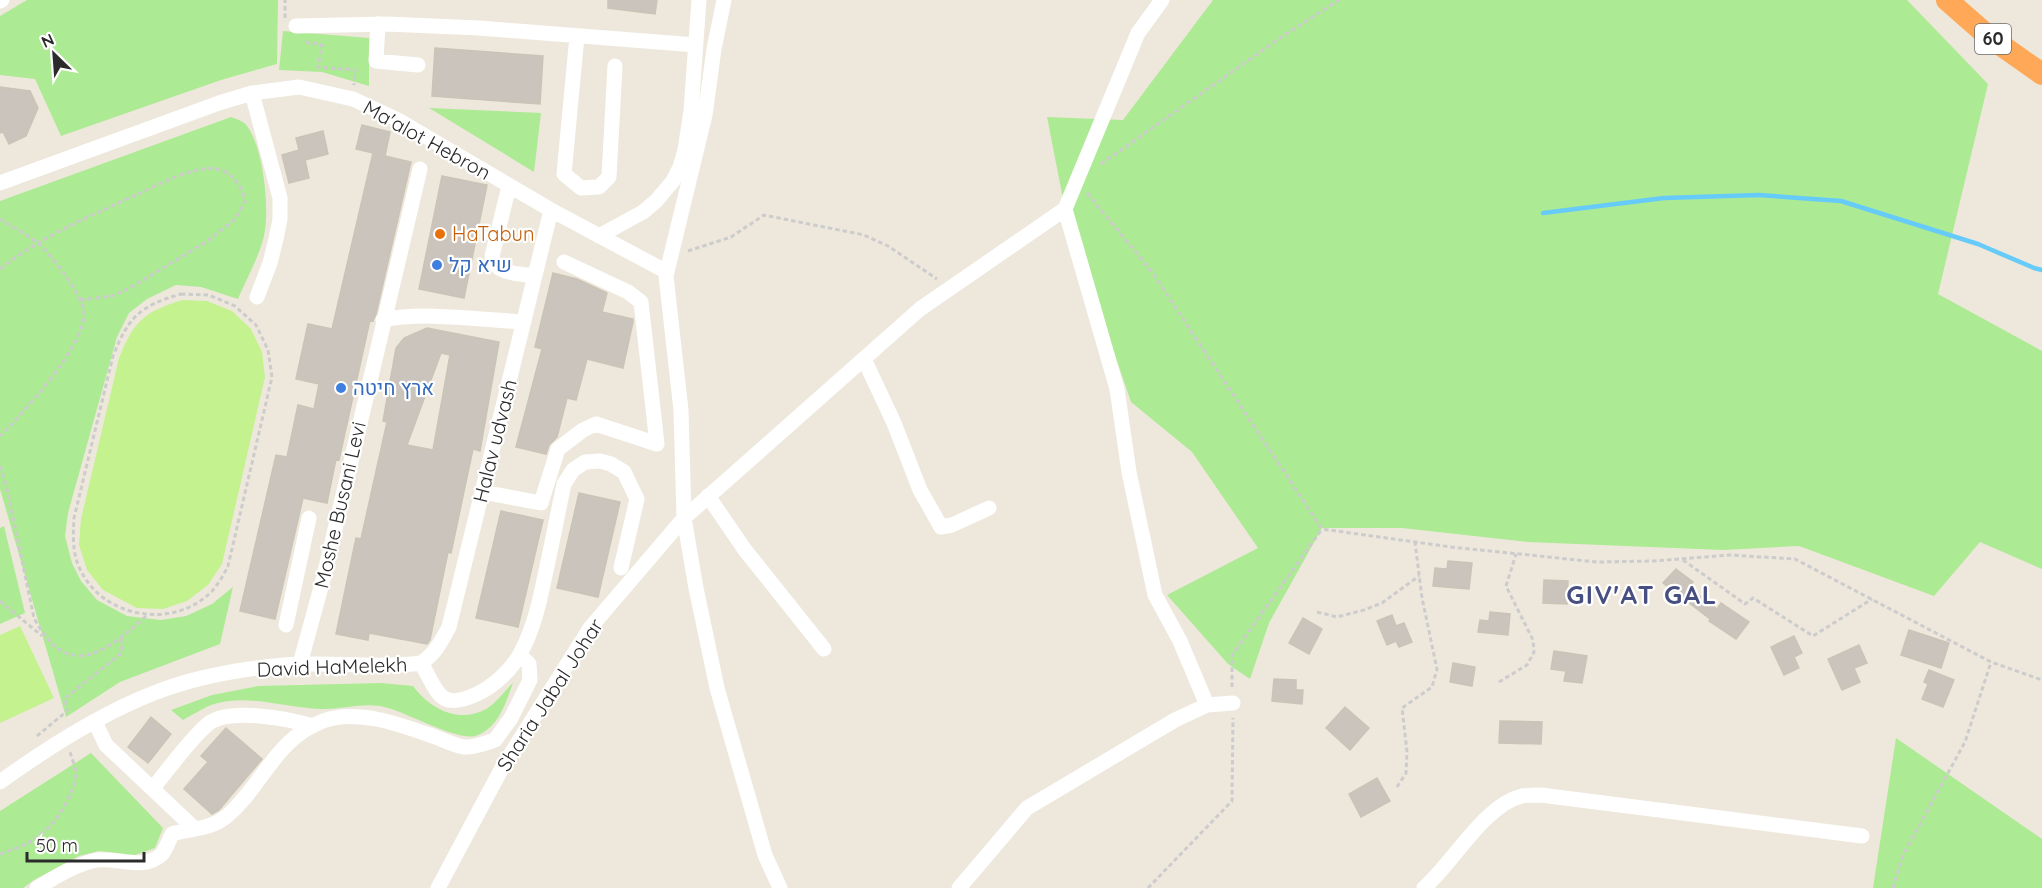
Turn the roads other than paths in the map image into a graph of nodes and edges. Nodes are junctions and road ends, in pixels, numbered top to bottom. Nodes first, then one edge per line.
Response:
1 (699, 0) edge
2 (724, 0) edge
3 (1162, 0) edge
4 (1947, 0) edge
5 (290, 23) road end
6 (378, 24) junction
7 (577, 36) junction
8 (696, 45) junction
9 (418, 65) dead end
10 (615, 66) dead end
11 (2042, 74) edge
12 (252, 93) junction
13 (420, 169) dead end
14 (0, 183) edge
15 (509, 186) junction
16 (1065, 209) junction
17 (551, 210) junction
18 (599, 236) junction
19 (564, 262) dead end
20 (667, 272) junction
21 (535, 276) junction
22 (256, 297) dead end
23 (383, 320) junction
24 (524, 322) junction
25 (864, 359) junction
26 (482, 492) junction
27 (708, 496) junction
28 (989, 508) dead end
29 (309, 518) dead end
30 (684, 518) junction
31 (621, 568) dead end
32 (324, 576) junction
33 (296, 579) junction
34 (286, 625) dead end
35 (824, 649) dead end
36 (520, 655) junction
37 (421, 663) junction
38 (300, 664) junction
39 (1233, 703) dead end
40 (1207, 705) junction
41 (95, 723) junction
42 (313, 726) junction
43 (0, 782) edge
44 (153, 788) junction
45 (195, 829) junction
46 (1862, 836) dead end
47 (37, 888) edge
48 (438, 888) edge
49 (780, 888) edge
50 (959, 888) edge
51 (1424, 888) edge

1 - 8 street
2 - 20 street
3 - 16 street
4 - 11 highway, 60
5 - 6 street
6 - 7 street
6 - 9 street
7 - 8 street
7 - 10 street
8 - 18 street
12 - 14 street, Ma'alot Hebron
12 - 15 street, Ma'alot Hebron
12 - 22 street
13 - 23 street, Moshe Busani Levi
15 - 17 street, Ma'alot Hebron
15 - 21 street
16 - 25 street, Sharia Jabal Johar
16 - 40 street
17 - 18 street, Ma'alot Hebron
17 - 21 street, Halav udvash
18 - 20 street, Ma'alot Hebron
19 - 26 street
20 - 30 street
21 - 24 street, Halav udvash
23 - 24 street
23 - 32 street, Moshe Busani Levi
24 - 26 street, Halav udvash
25 - 27 street, Sharia Jabal Johar
25 - 28 street
26 - 37 street, Halav udvash
27 - 30 street, Sharia Jabal Johar
27 - 35 street
29 - 33 street
30 - 48 street, Sharia Jabal Johar
30 - 49 street
31 - 36 street, David HaMelekh
32 - 33 street
32 - 38 street, Moshe Busani Levi
33 - 34 street
36 - 37 street, David HaMelekh
36 - 42 street
37 - 38 street, David HaMelekh
38 - 41 street, David HaMelekh
39 - 40 street
40 - 50 street
41 - 43 street, David HaMelekh
41 - 44 street
42 - 44 street
42 - 45 street
44 - 45 street
45 - 47 street
46 - 51 street

